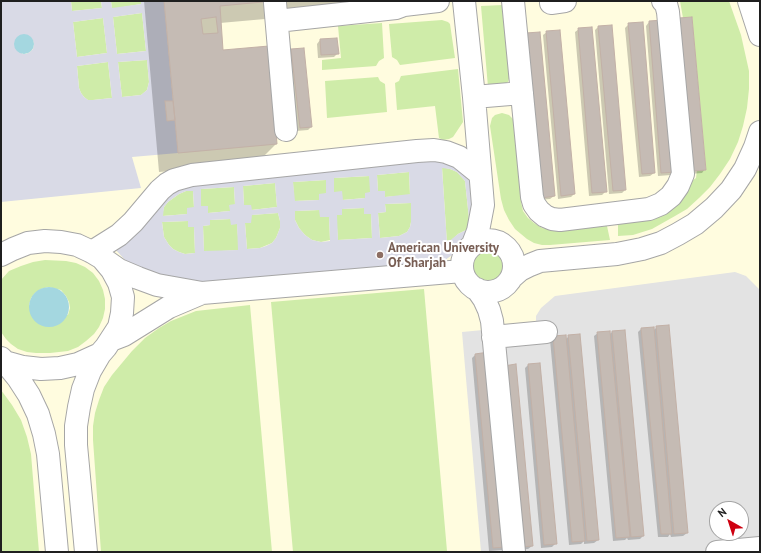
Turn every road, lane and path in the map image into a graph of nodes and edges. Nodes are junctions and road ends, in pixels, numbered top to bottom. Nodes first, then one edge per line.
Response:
1 (438, 1) edge
2 (513, 1) edge
3 (663, 1) edge
4 (749, 1) edge
5 (464, 4) edge
6 (396, 8) junction
7 (760, 35) edge
8 (523, 98) junction
9 (475, 102) junction
10 (286, 130) dead end
11 (760, 132) edge
12 (480, 174) junction
13 (483, 205) junction
14 (473, 244) junction
15 (507, 248) junction
16 (1, 255) edge
17 (97, 255) junction
18 (540, 261) junction
19 (462, 271) junction
20 (507, 282) junction
21 (478, 289) junction
22 (202, 293) junction
23 (493, 329) junction
24 (546, 332) dead end
25 (105, 347) junction
26 (3, 360) edge
27 (760, 548) edge
28 (57, 552) edge
29 (86, 552) edge
30 (514, 552) edge
31 (717, 552) edge

1 - 6 street
2 - 8 street
3 - 8 street
4 - 7 street
5 - 6 street
5 - 9 street
6 - 10 street
8 - 9 street
9 - 12 street
11 - 18 street
12 - 13 street
12 - 17 street
13 - 14 street
13 - 15 street
14 - 15 street
14 - 19 street
15 - 18 street
15 - 20 street
16 - 17 street
17 - 22 street
17 - 25 street
18 - 20 street
19 - 21 street
19 - 22 street
20 - 21 street
20 - 23 street
21 - 23 street
22 - 25 street
23 - 24 street
23 - 30 street
25 - 26 street
25 - 29 street
26 - 28 street
27 - 31 street

